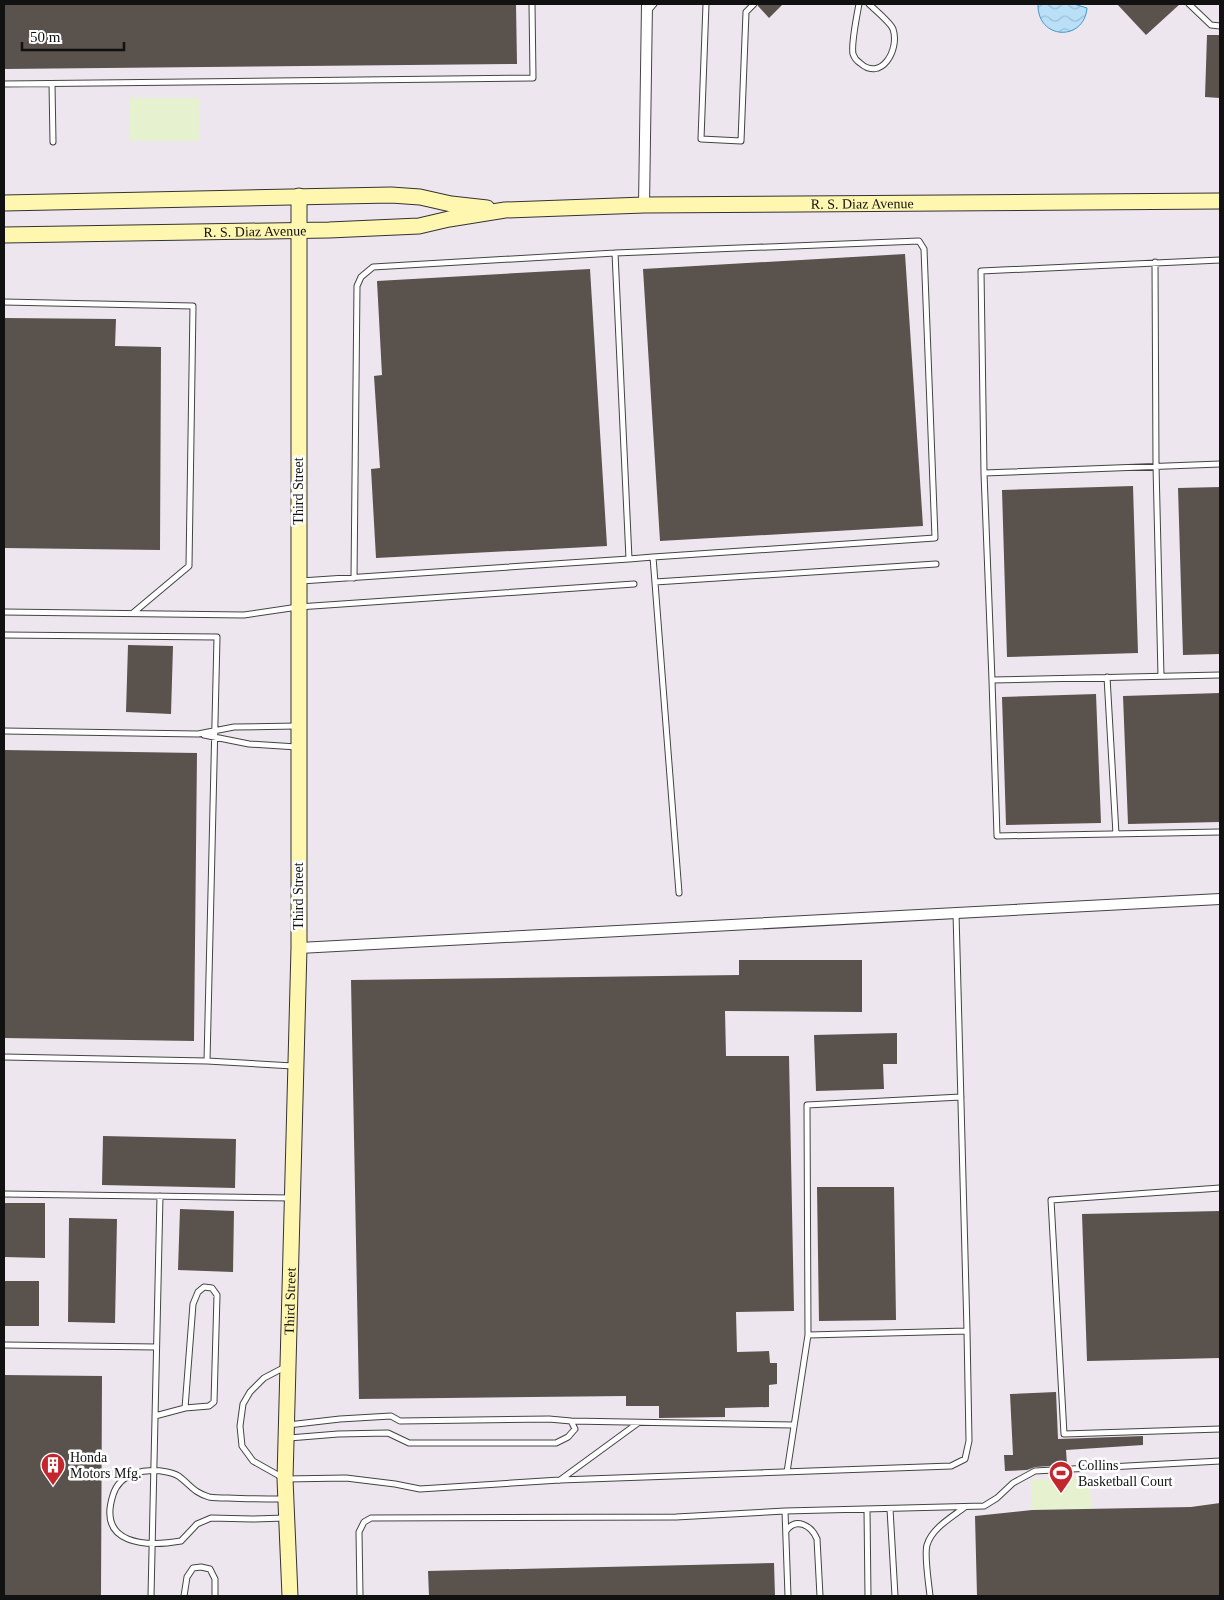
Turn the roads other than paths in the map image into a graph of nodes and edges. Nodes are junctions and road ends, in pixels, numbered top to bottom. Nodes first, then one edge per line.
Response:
1 (532, 4) edge
2 (706, 4) edge
3 (754, 4) edge
4 (859, 4) edge
5 (869, 4) edge
6 (1189, 4) edge
7 (650, 6) edge
8 (1220, 26) edge
9 (4, 84) edge
10 (52, 84) junction
11 (53, 142) dead end
12 (299, 196) junction
13 (1220, 201) edge
14 (4, 203) edge
15 (644, 205) junction
16 (505, 210) junction
17 (299, 229) junction
18 (4, 235) edge
19 (614, 253) junction
20 (1220, 260) edge
21 (1155, 262) junction
22 (4, 302) edge
23 (1220, 464) edge
24 (1156, 466) junction
25 (984, 473) junction
26 (653, 557) junction
27 (629, 559) junction
28 (936, 564) dead end
29 (354, 578) junction
30 (298, 581) junction
31 (655, 582) junction
32 (634, 584) dead end
33 (298, 608) junction
34 (4, 612) edge
35 (133, 613) junction
36 (4, 635) edge
37 (1220, 675) edge
38 (1162, 676) junction
39 (1107, 677) junction
40 (992, 680) junction
41 (298, 726) junction
42 (4, 731) edge
43 (214, 734) junction
44 (298, 747) junction
45 (1220, 832) edge
46 (1116, 834) junction
47 (679, 893) dead end
48 (1220, 899) edge
49 (956, 913) junction
50 (298, 948) junction
51 (4, 1056) edge
52 (206, 1061) junction
53 (296, 1066) junction
54 (961, 1097) junction
55 (1220, 1188) edge
56 (4, 1194) edge
57 (160, 1196) junction
58 (292, 1198) junction
59 (967, 1331) junction
60 (808, 1335) junction
61 (4, 1345) edge
62 (156, 1347) junction
63 (288, 1366) junction
64 (185, 1408) junction
65 (155, 1416) junction
66 (571, 1421) junction
67 (639, 1423) junction
68 (794, 1425) junction
69 (1220, 1429) edge
70 (286, 1432) junction
71 (1220, 1461) edge
72 (154, 1470) junction
73 (787, 1472) junction
74 (285, 1479) junction
75 (560, 1480) junction
76 (286, 1499) junction
77 (966, 1507) junction
78 (867, 1509) junction
79 (890, 1509) junction
80 (785, 1511) junction
81 (287, 1518) junction
82 (786, 1531) junction
83 (152, 1544) junction
84 (151, 1596) edge
85 (184, 1596) edge
86 (215, 1596) edge
87 (290, 1596) edge
88 (360, 1596) edge
89 (788, 1596) edge
90 (820, 1596) edge
91 (868, 1596) edge
92 (895, 1596) edge
93 (930, 1596) edge

1 - 10 lane
2 - 3 lane
4 - 5 lane
6 - 8 lane
7 - 15 street
9 - 10 lane
10 - 11 lane
12 - 14 street, R. S. Diaz Avenue
12 - 16 street, R. S. Diaz Avenue
12 - 17 street, Third Street
13 - 15 street, R. S. Diaz Avenue
15 - 16 street, R. S. Diaz Avenue
16 - 17 street, R. S. Diaz Avenue
17 - 18 street, R. S. Diaz Avenue
17 - 30 street, Third Street
19 - 26 lane
19 - 27 lane
19 - 29 lane
20 - 21 lane
21 - 24 lane
21 - 25 lane
22 - 35 lane
23 - 24 lane
24 - 25 lane
24 - 38 lane
25 - 40 lane
26 - 27 lane
26 - 31 lane
27 - 29 lane
28 - 31 lane
29 - 30 lane
30 - 33 street, Third Street
31 - 47 lane
32 - 33 lane
33 - 35 lane
33 - 41 street, Third Street
34 - 35 lane
36 - 43 lane
37 - 38 lane
38 - 39 lane
39 - 40 lane
39 - 46 lane
40 - 46 lane
41 - 43 lane
41 - 44 street, Third Street
42 - 43 lane
43 - 44 lane
43 - 52 lane
44 - 50 street, Third Street
45 - 46 lane
48 - 49 street
49 - 50 street
49 - 54 lane
50 - 53 street, Third Street
51 - 52 lane
52 - 53 lane
53 - 58 street, Third Street
54 - 59 lane
54 - 60 lane
55 - 69 lane
56 - 57 lane
57 - 58 lane
57 - 62 lane
58 - 63 street, Third Street
59 - 60 lane
59 - 73 lane
60 - 68 lane
61 - 62 lane
62 - 65 lane
63 - 70 street, Third Street
63 - 74 lane
64 - 64 lane
64 - 65 lane
65 - 72 lane
66 - 67 lane
66 - 70 lane
66 - 70 lane
67 - 68 lane
67 - 75 lane
68 - 73 lane
70 - 74 street, Third Street
71 - 77 lane
72 - 76 lane
72 - 83 lane
72 - 83 lane
73 - 75 lane
74 - 75 lane
74 - 76 street, Third Street
76 - 81 street, Third Street
77 - 79 lane
77 - 93 lane
78 - 79 lane
78 - 80 lane
78 - 91 lane
79 - 92 lane
80 - 82 lane
80 - 88 lane
81 - 83 lane
81 - 87 street, Third Street
82 - 89 lane
82 - 90 lane
83 - 84 lane
85 - 86 lane

